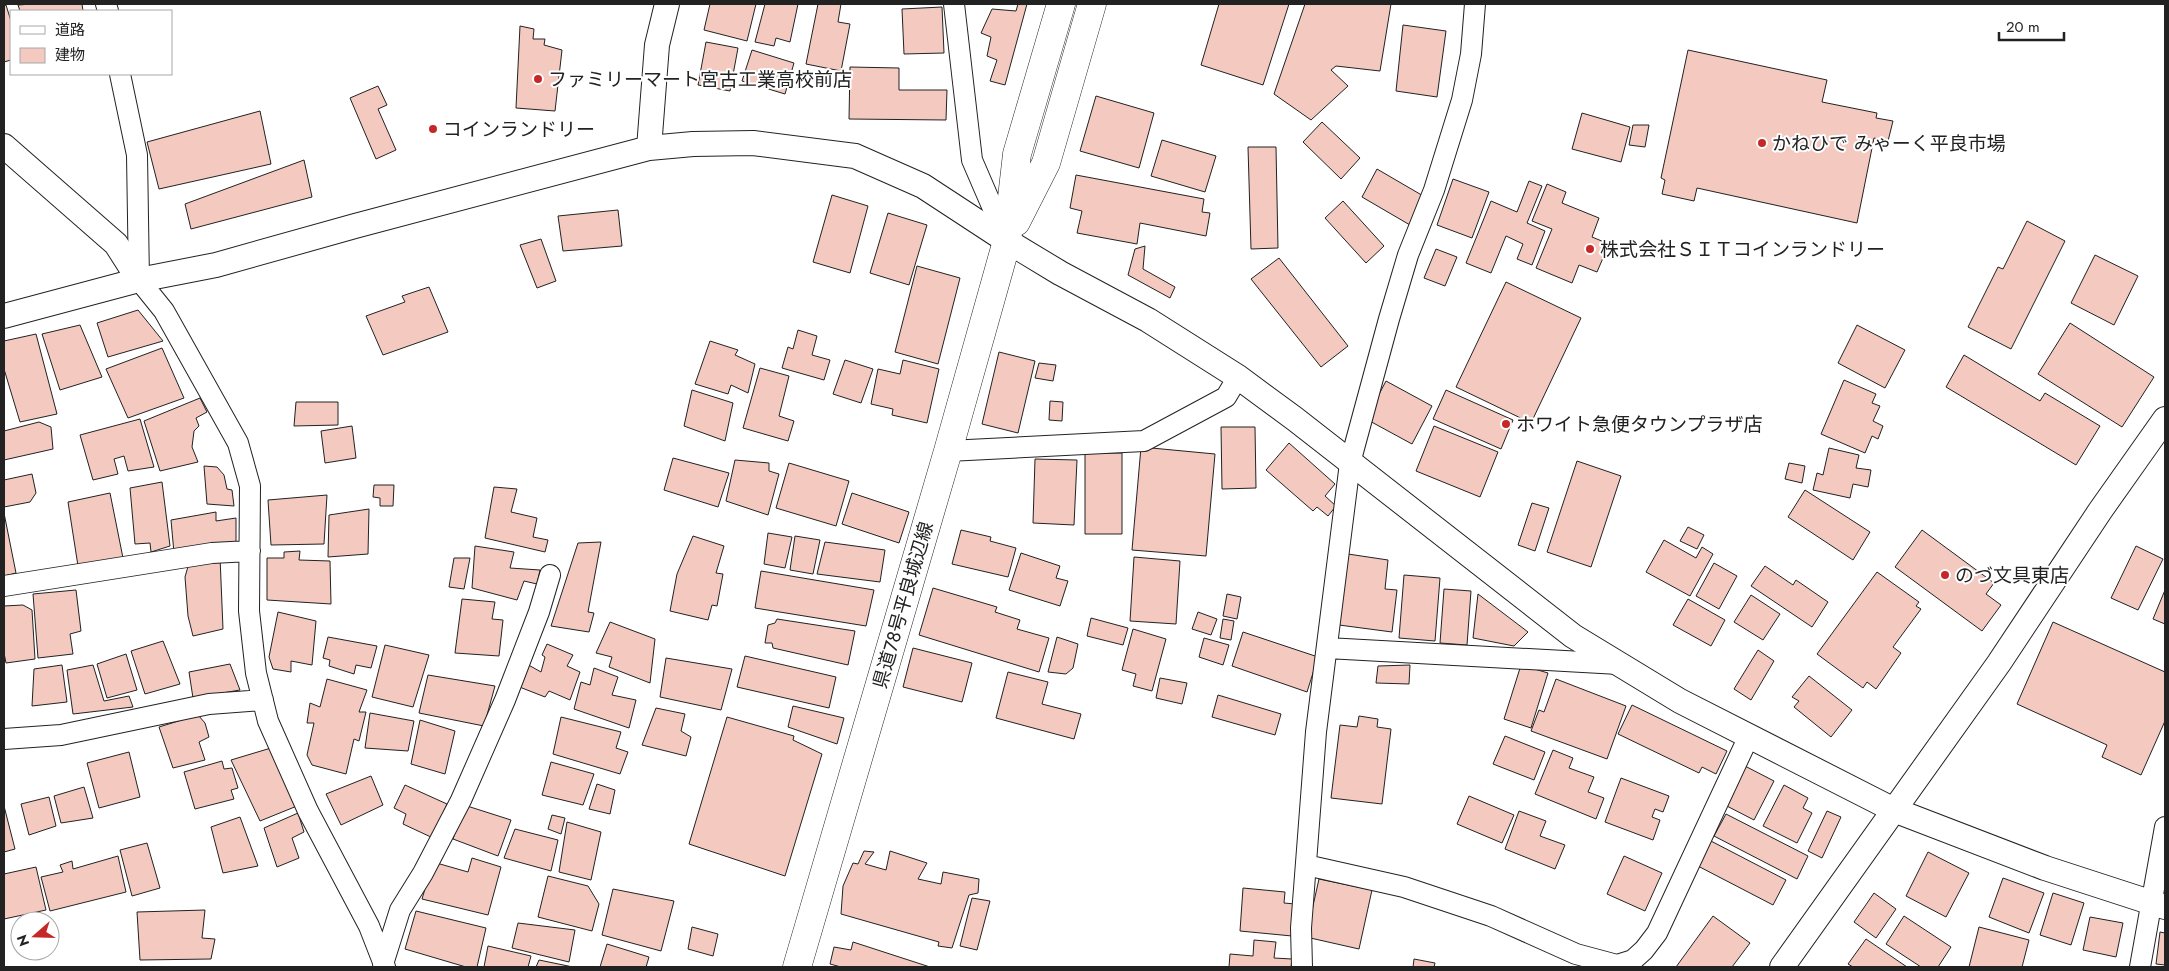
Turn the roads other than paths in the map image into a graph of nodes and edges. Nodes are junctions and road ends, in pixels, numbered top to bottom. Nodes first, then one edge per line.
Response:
1 (667, 4) edge
2 (954, 4) edge
3 (1061, 4) edge
4 (1092, 4) edge
5 (1475, 4) edge
6 (120, 75) edge
7 (4, 146) edge
8 (649, 148) junction
9 (1007, 241) junction
10 (139, 280) junction
11 (4, 316) edge
12 (1238, 377) junction
13 (2165, 419) edge
14 (948, 451) junction
15 (1350, 463) junction
16 (250, 552) junction
17 (550, 575) dead end
18 (4, 586) edge
19 (1327, 648) junction
20 (1619, 664) junction
21 (263, 700) junction
22 (1748, 736) junction
23 (4, 739) edge
24 (1894, 810) junction
25 (2165, 827) edge
26 (1306, 866) junction
27 (2159, 906) edge
28 (384, 966) edge
29 (797, 967) edge
30 (1302, 967) edge
31 (1782, 967) edge
32 (2140, 967) edge

1 - 8 street
2 - 9 street
3 - 9 main road, 県道78号平良城辺線
4 - 9 main road, 県道78号平良城辺線
5 - 15 street
6 - 10 street
7 - 10 street
8 - 9 street
8 - 10 street
9 - 12 street
9 - 14 main road, 県道78号平良城辺線
10 - 11 street
10 - 16 street
12 - 14 street
12 - 15 street
13 - 24 street
14 - 29 main road, 県道78号平良城辺線
15 - 19 street
15 - 20 street
16 - 18 street
16 - 21 street
17 - 28 street
19 - 20 street
19 - 26 street
20 - 22 street
21 - 23 street
21 - 28 street
22 - 24 street
22 - 26 street
24 - 27 street
24 - 31 street
25 - 27 street
26 - 30 street
27 - 32 street

